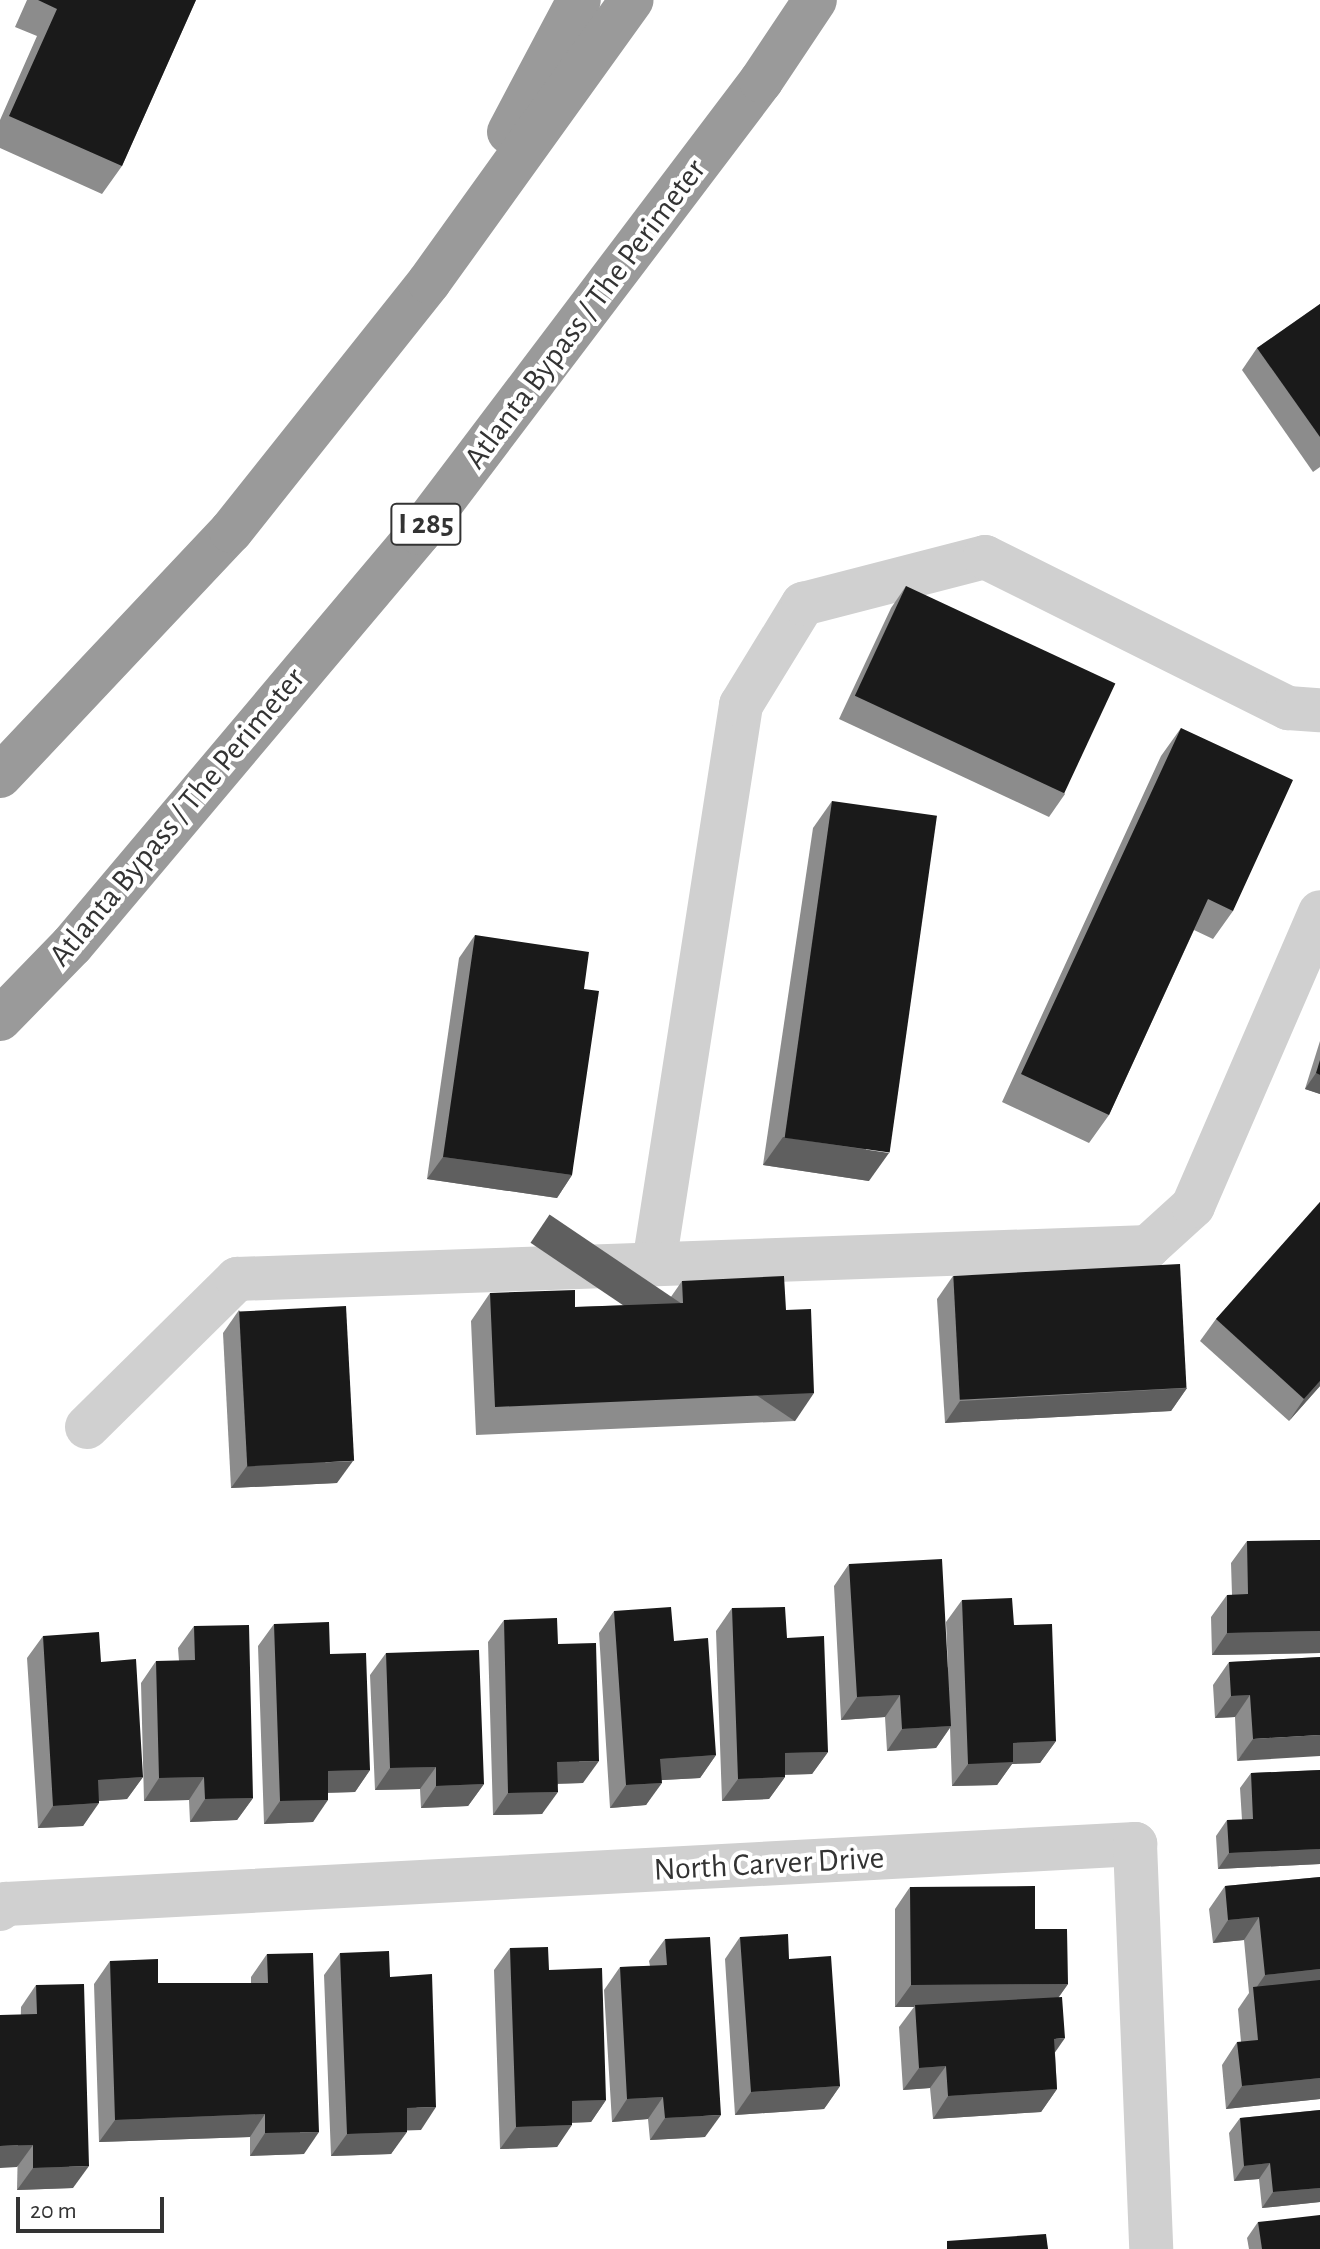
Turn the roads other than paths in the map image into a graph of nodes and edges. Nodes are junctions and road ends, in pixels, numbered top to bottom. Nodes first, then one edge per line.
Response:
1 (579, 0) edge
2 (632, 0) edge
3 (815, 0) edge
4 (429, 282) junction
5 (1320, 710) edge
6 (0, 776) edge
7 (1320, 912) edge
8 (0, 1019) edge
9 (654, 1264) junction
10 (87, 1427) dead end
11 (0, 1909) edge
12 (1151, 2249) edge

1 - 4 highway
2 - 4 highway
3 - 8 highway, Atlanta Bypass / The Perimeter / I 285
4 - 6 highway
5 - 9 street
7 - 9 street
9 - 10 street
11 - 12 street, North Carver Drive

